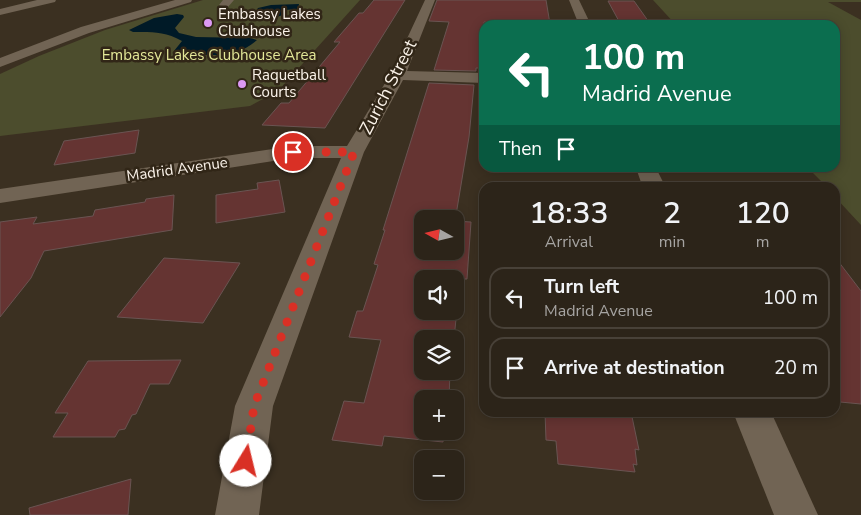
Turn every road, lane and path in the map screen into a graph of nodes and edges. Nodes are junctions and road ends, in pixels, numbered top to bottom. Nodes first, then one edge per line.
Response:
1 (51, 0) edge
2 (166, 0) edge
3 (187, 0) edge
4 (430, 0) edge
5 (574, 0) edge
6 (0, 12) edge
7 (583, 20) edge
8 (1, 60) edge
9 (398, 75) junction
10 (479, 78) edge
11 (354, 152) junction
12 (0, 196) edge
13 (754, 417) edge
14 (237, 515) edge
15 (796, 515) edge

1 - 6 street
2 - 8 street
3 - 8 street
4 - 9 street, Zurich Street
5 - 7 street
9 - 10 street
9 - 11 street, Zurich Street
11 - 12 street, Madrid Avenue
11 - 14 street, Zurich Street
13 - 15 street

